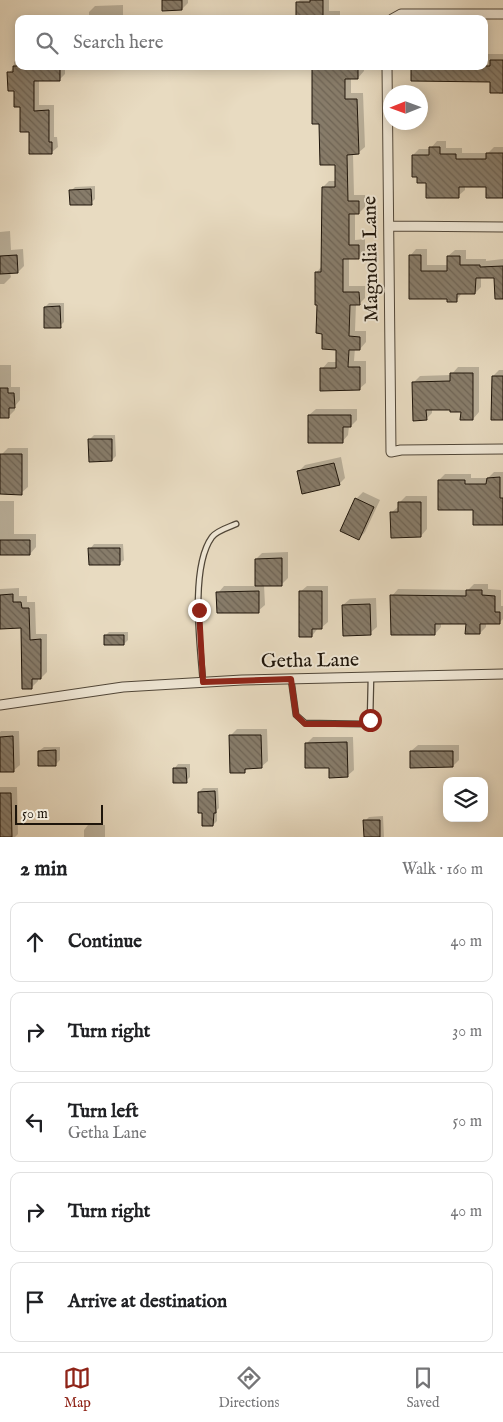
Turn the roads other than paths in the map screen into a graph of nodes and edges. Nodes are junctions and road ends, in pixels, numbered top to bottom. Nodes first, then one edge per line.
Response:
1 (503, 14) edge
2 (399, 15) edge
3 (387, 70) edge
4 (389, 226) junction
5 (503, 227) edge
6 (503, 449) edge
7 (236, 524) dead end
8 (503, 674) edge
9 (371, 677) junction
10 (291, 679) junction
11 (203, 682) junction
12 (0, 705) edge

1 - 2 street
3 - 4 street, Magnolia Lane
4 - 5 street
4 - 6 street, Magnolia Lane
7 - 11 lane
8 - 9 street, Getha Lane
9 - 10 street, Getha Lane
9 - 10 lane
10 - 11 street, Getha Lane
11 - 12 street, Getha Lane

